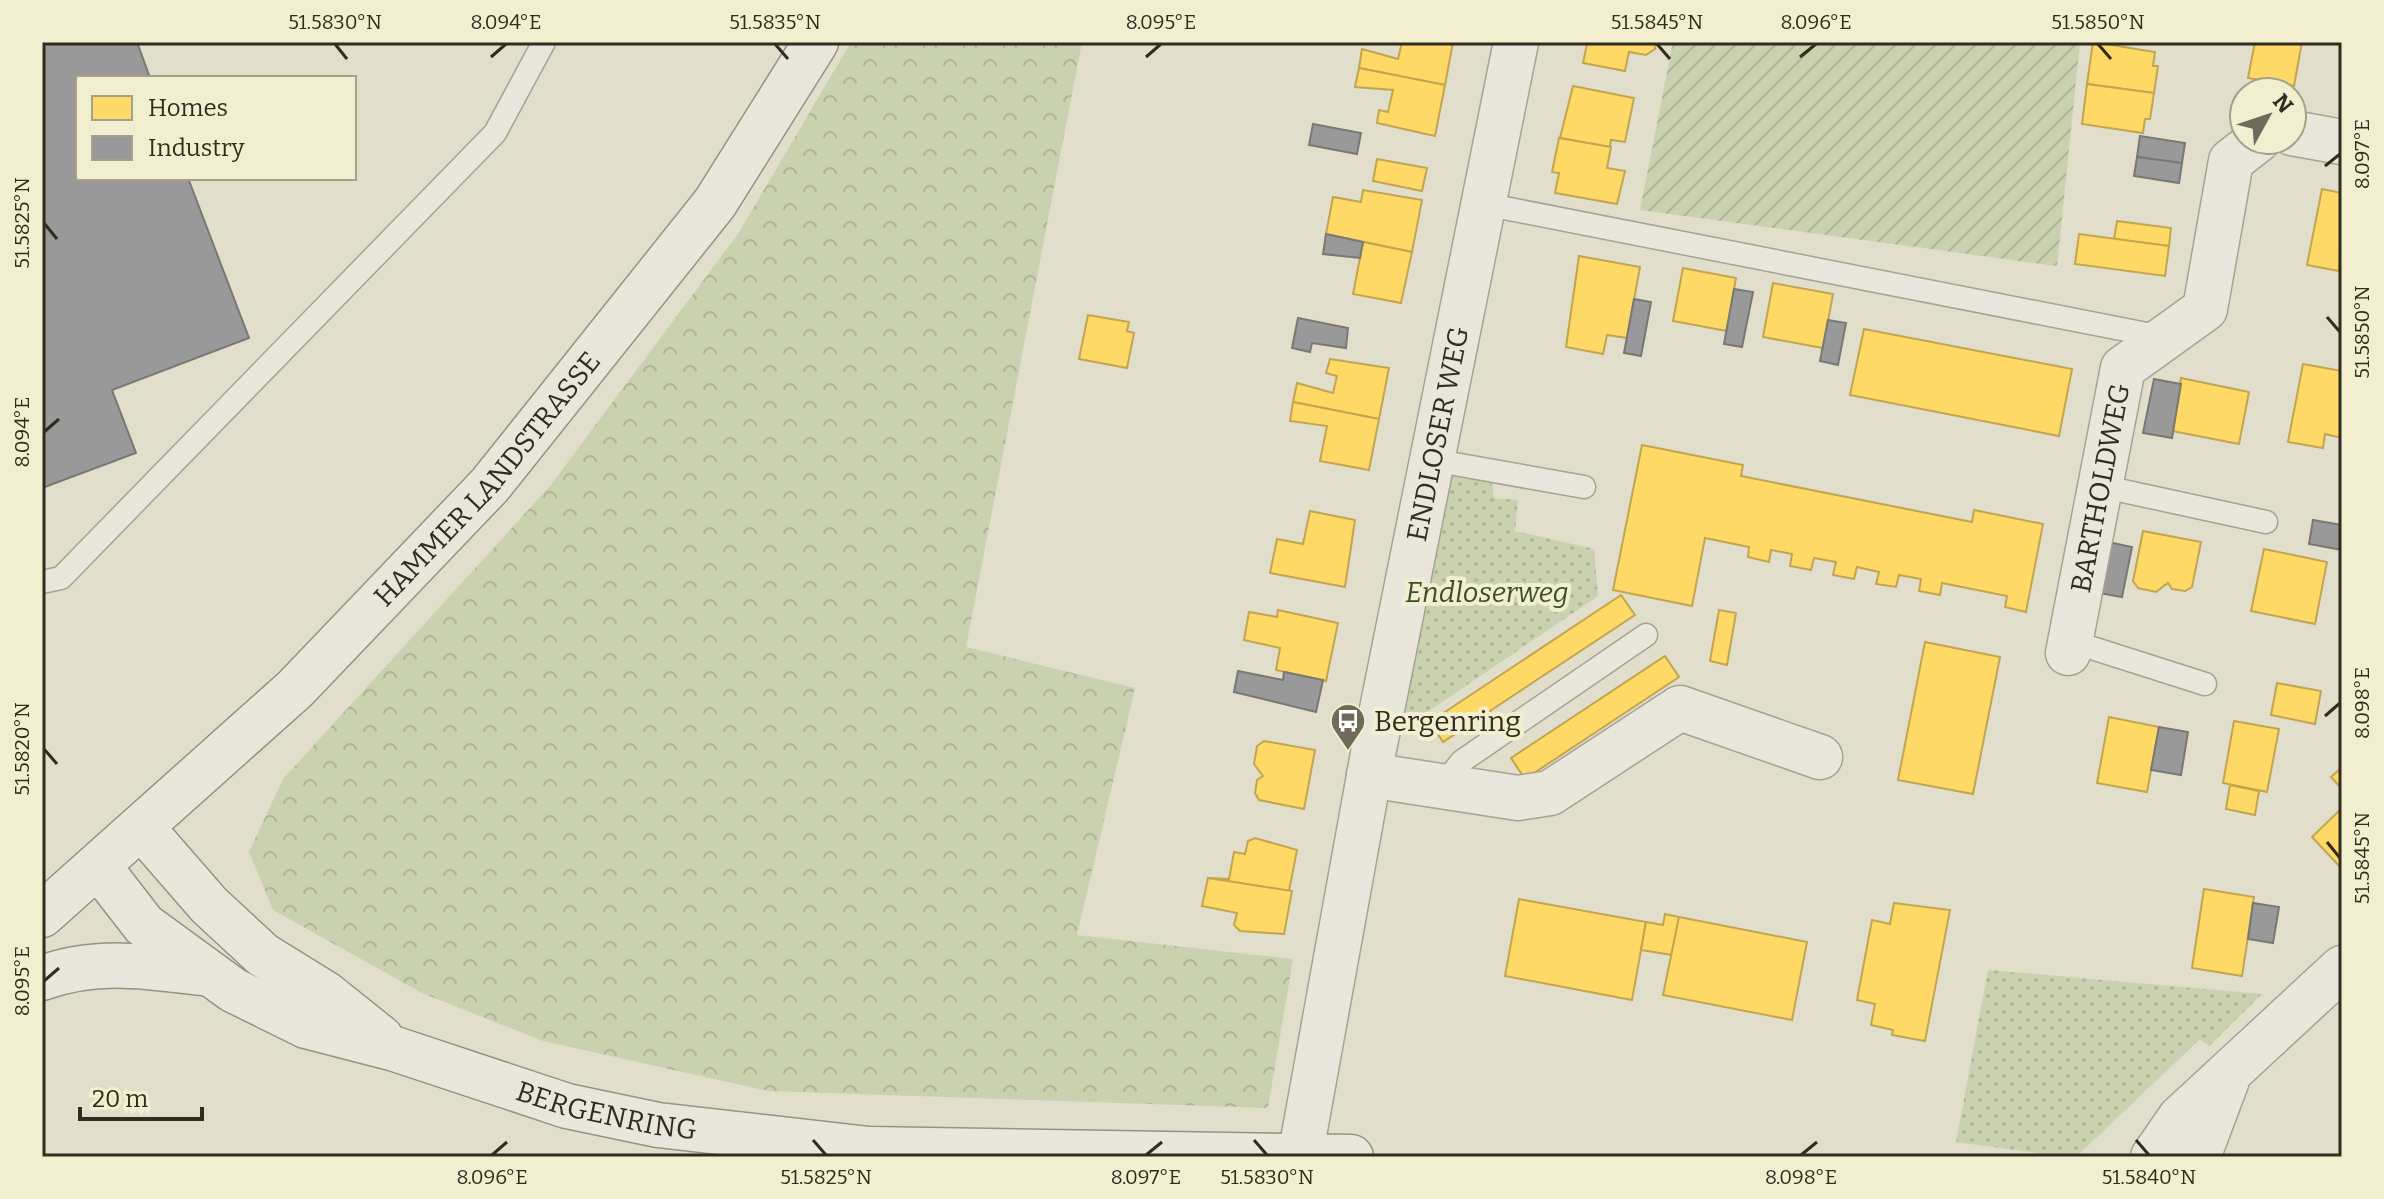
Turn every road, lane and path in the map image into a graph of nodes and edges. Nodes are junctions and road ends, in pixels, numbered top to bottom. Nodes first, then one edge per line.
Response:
1 (544, 42) edge
2 (816, 42) edge
3 (1516, 42) edge
4 (2308, 136) edge
5 (2342, 142) edge
6 (2237, 156) edge
7 (1484, 204) junction
8 (2165, 338) junction
9 (1432, 460) junction
10 (2100, 486) junction
11 (1584, 487) dead end
12 (2266, 522) dead end
13 (42, 582) edge
14 (1646, 635) dead end
15 (2069, 647) joint
16 (2205, 684) dead end
17 (1820, 757) dead end
18 (1369, 775) junction
19 (1441, 787) junction
20 (142, 828) junction
21 (99, 867) junction
22 (42, 915) edge
23 (2342, 968) edge
24 (212, 974) junction
25 (42, 978) edge
26 (395, 1049) junction
27 (2231, 1071) junction
28 (1300, 1156) edge
29 (1351, 1157) edge
30 (2153, 1157) edge
31 (2198, 1157) edge

1 - 13 lane
2 - 20 main road, HAMMER LANDSTRASSE
3 - 7 main road, ENDLOSER WEG
4 - 5 main road
6 - 8 main road, BARTHOLDWEG
7 - 8 lane
7 - 9 main road, ENDLOSER WEG
8 - 10 main road, BARTHOLDWEG
9 - 11 lane
9 - 18 main road, ENDLOSER WEG
10 - 12 lane
10 - 15 main road, BARTHOLDWEG
14 - 19 lane
15 - 16 lane
17 - 19 main road
18 - 19 main road
18 - 28 main road, ENDLOSER WEG
20 - 21 main road, HAMMER LANDSTRASSE
20 - 26 main road, BERGENRING
21 - 22 main road, HAMMER LANDSTRASSE
21 - 24 main road, BERGENRING
23 - 27 main road
24 - 25 main road
24 - 26 main road, BERGENRING
26 - 28 main road, BERGENRING
27 - 30 main road
27 - 31 main road
28 - 29 main road, BERGENRING

